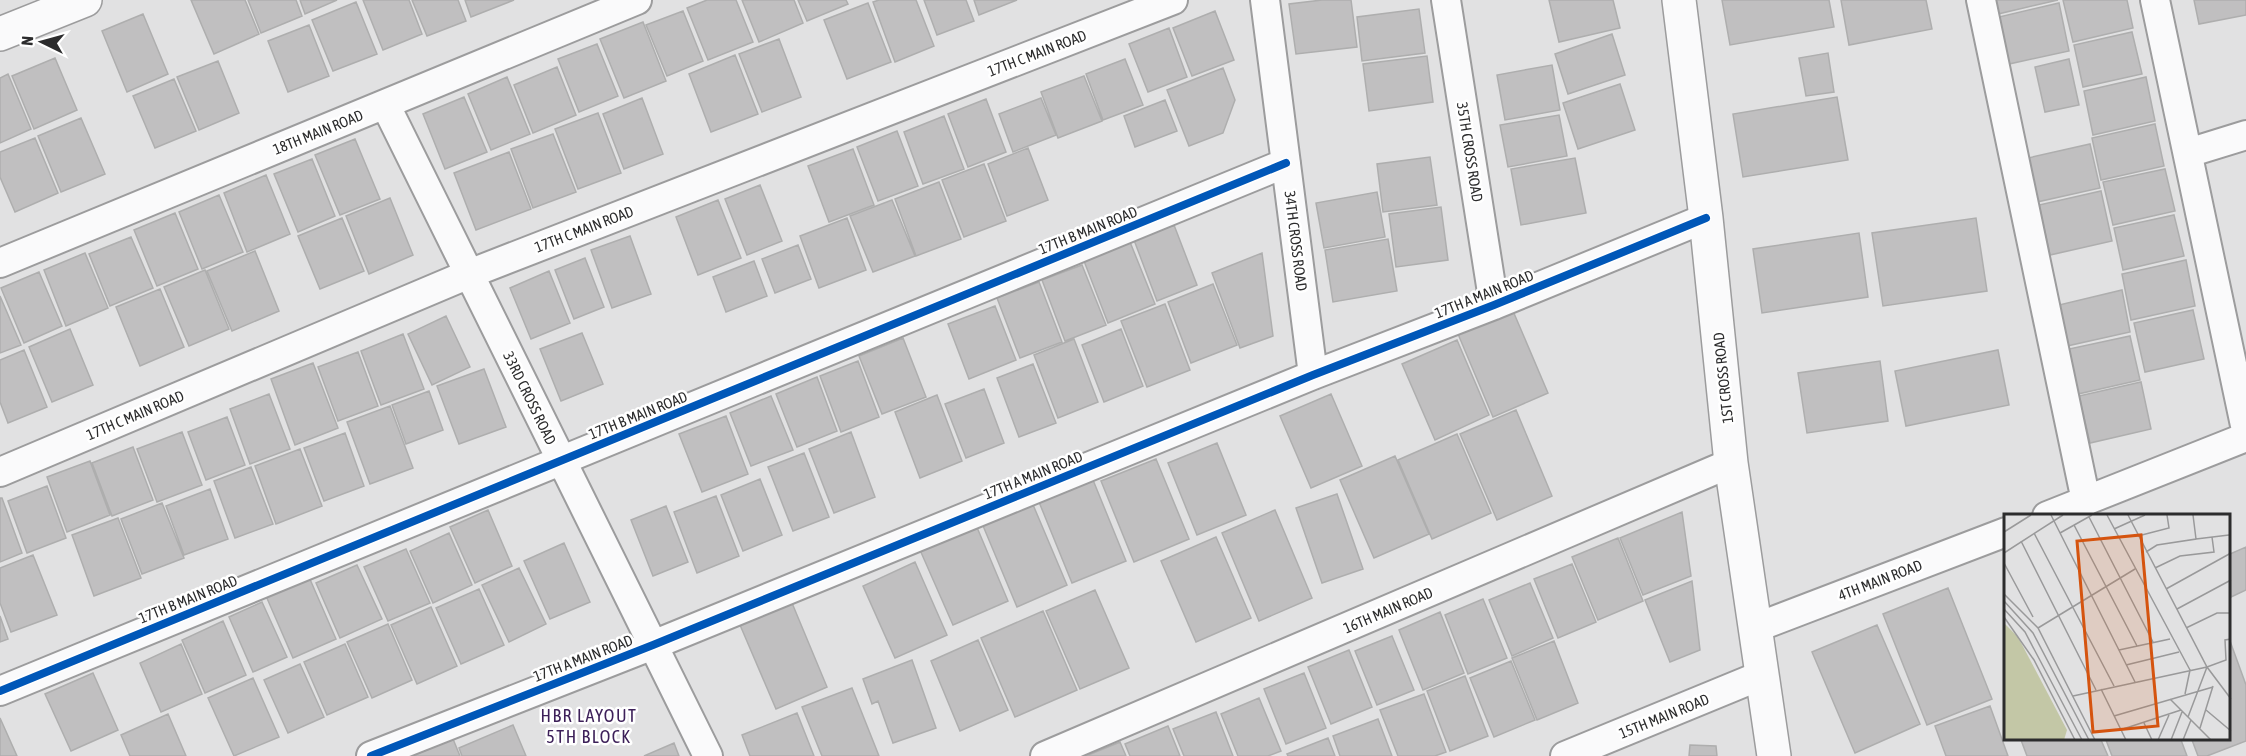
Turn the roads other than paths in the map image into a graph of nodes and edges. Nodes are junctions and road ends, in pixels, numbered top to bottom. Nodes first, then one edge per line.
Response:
1 (85, 0) edge
2 (637, 0) edge
3 (1173, 0) edge
4 (1265, 0) edge
5 (1446, 0) edge
6 (1679, 0) edge
7 (1981, 0) edge
8 (2155, 0) edge
9 (582, 10) edge
10 (1, 28) edge
11 (386, 104) junction
12 (2246, 135) edge
13 (2188, 153) junction
14 (1286, 163) junction
15 (1706, 218) junction
16 (0, 263) edge
17 (469, 274) junction
18 (1494, 305) junction
19 (1313, 375) junction
20 (2246, 430) edge
21 (2246, 437) edge
22 (562, 461) junction
23 (1731, 463) junction
24 (0, 472) edge
25 (2085, 501) junction
26 (2052, 514) edge
27 (2004, 533) edge
28 (1755, 628) junction
29 (653, 645) junction
30 (1762, 675) junction
31 (0, 691) edge
32 (371, 756) edge
33 (708, 756) edge
34 (1045, 756) edge
35 (1565, 756) edge
36 (1774, 756) edge

1 - 10 street
2 - 9 street, 18TH MAIN ROAD
3 - 17 street, 17TH C MAIN ROAD
4 - 14 street, 34TH CROSS ROAD
5 - 18 street, 35TH CROSS ROAD
6 - 15 street, 1ST CROSS ROAD
7 - 25 street
8 - 13 street
9 - 11 street, 18TH MAIN ROAD
11 - 16 street, 18TH MAIN ROAD
11 - 17 street, 33RD CROSS ROAD
12 - 13 street
13 - 20 street
14 - 19 street, 34TH CROSS ROAD
14 - 22 street, 17TH B MAIN ROAD
15 - 18 street, 17TH A MAIN ROAD
15 - 23 street, 1ST CROSS ROAD
17 - 22 street, 33RD CROSS ROAD
17 - 24 street, 17TH C MAIN ROAD
18 - 19 street, 17TH A MAIN ROAD
19 - 29 street, 17TH A MAIN ROAD
21 - 25 street
22 - 29 street, 33RD CROSS ROAD
22 - 31 street, 17TH B MAIN ROAD
23 - 28 street, 1ST CROSS ROAD
23 - 34 street, 16TH MAIN ROAD
25 - 26 street
27 - 28 street, 4TH MAIN ROAD
28 - 30 street, 1ST CROSS ROAD
29 - 32 street, 17TH A MAIN ROAD
29 - 33 street, 33RD CROSS ROAD
30 - 35 street, 15TH MAIN ROAD
30 - 36 street, 1ST CROSS ROAD

